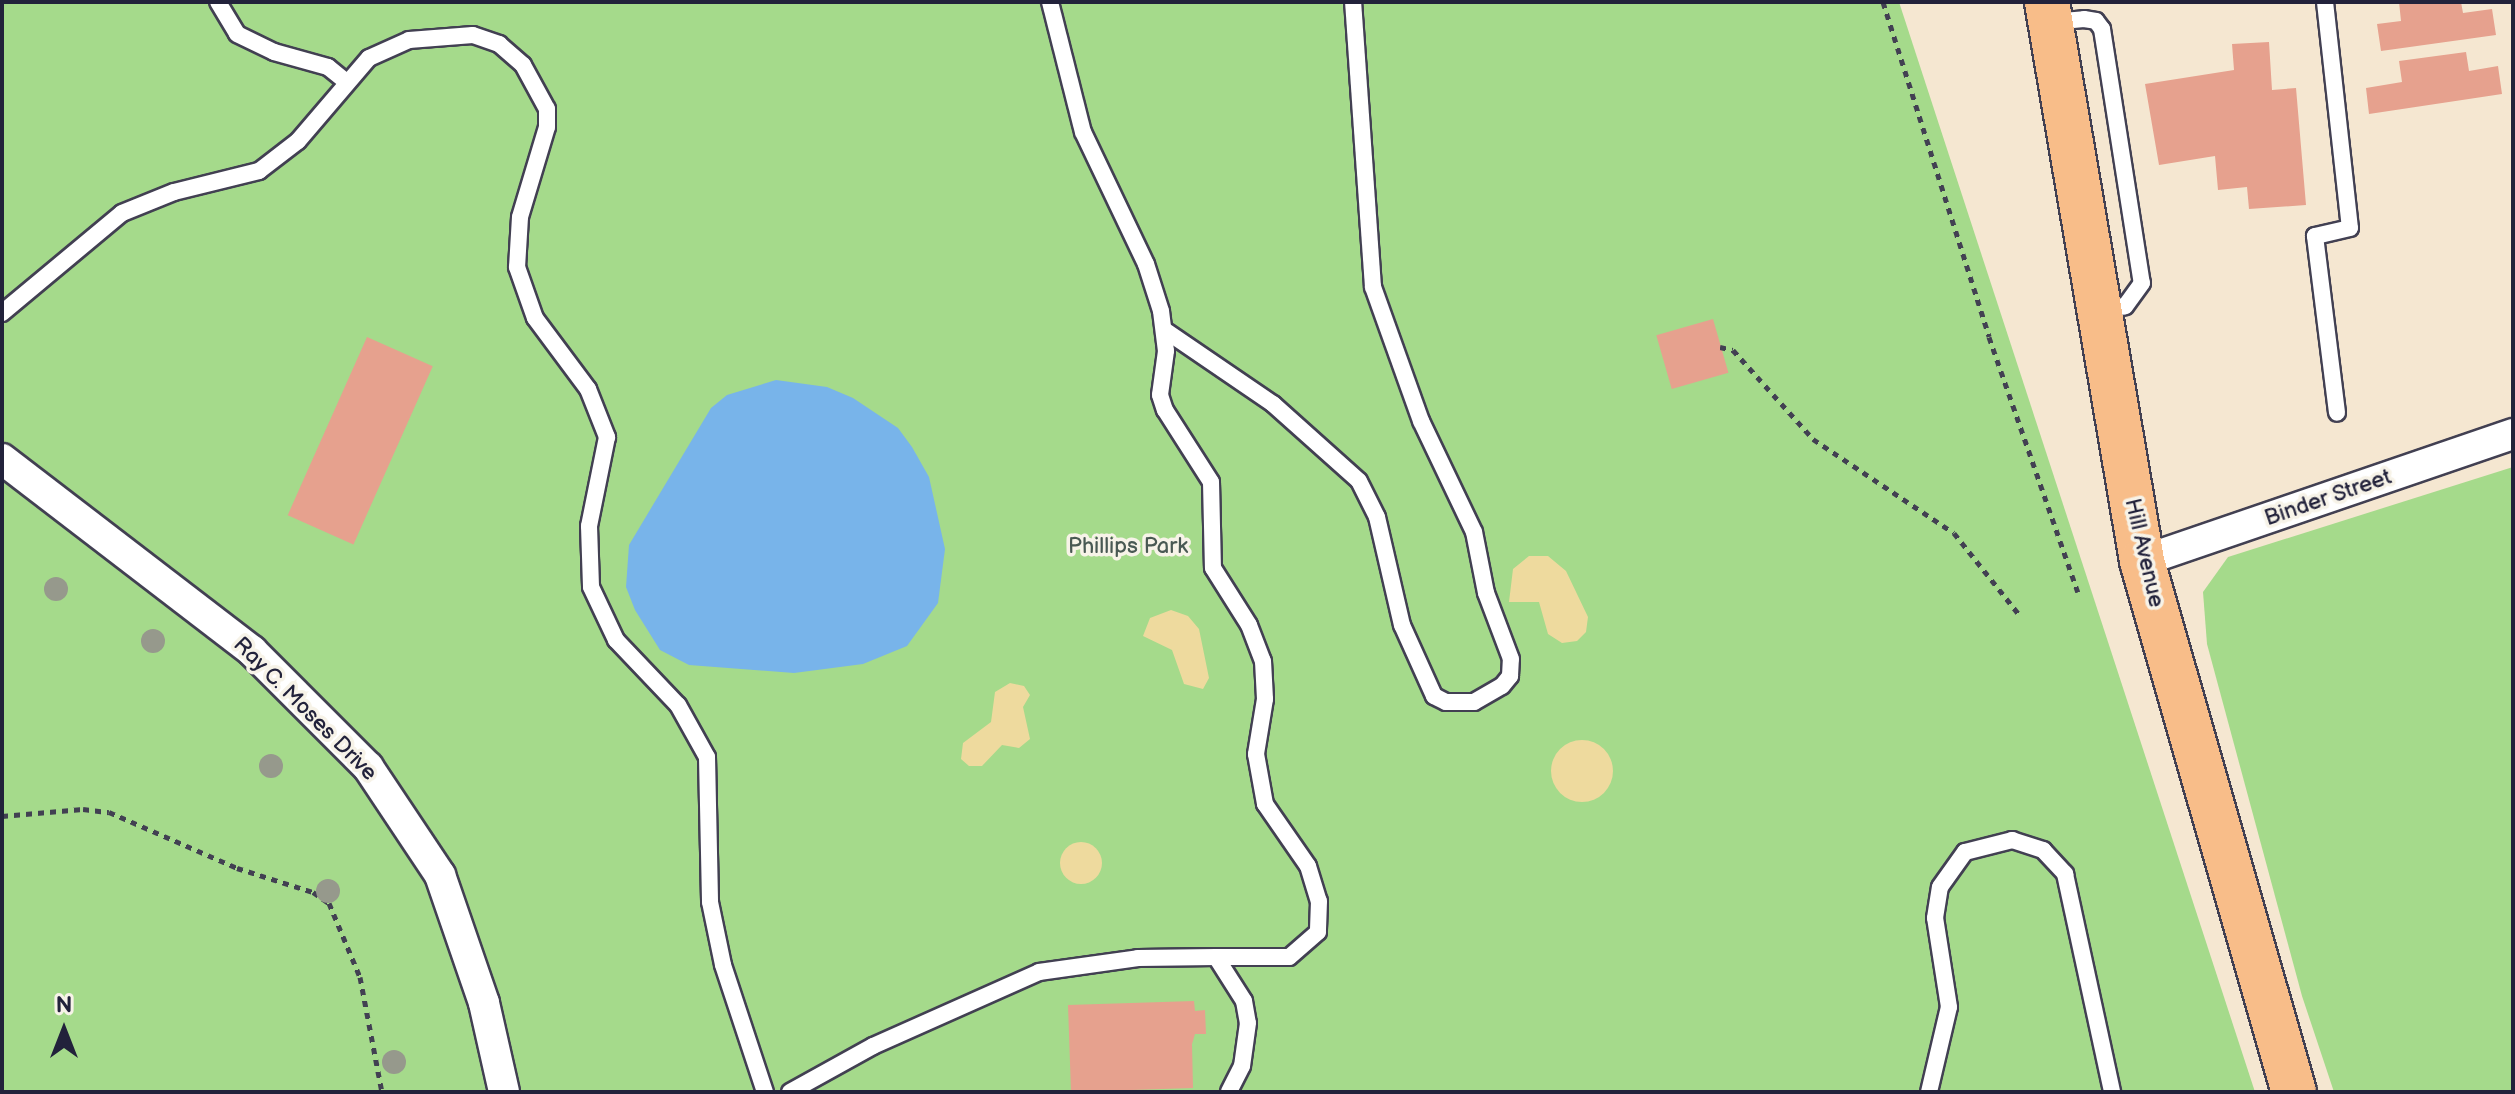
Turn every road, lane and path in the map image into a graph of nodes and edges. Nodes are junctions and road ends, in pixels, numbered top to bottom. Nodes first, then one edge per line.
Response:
1 (218, 2) edge
2 (1050, 2) edge
3 (1353, 2) edge
4 (1883, 2) edge
5 (2325, 2) edge
6 (2048, 12) edge
7 (345, 81) junction
8 (2, 313) edge
9 (1166, 331) junction
10 (1720, 347) dead end
11 (2337, 413) dead end
12 (2513, 434) edge
13 (2, 459) edge
14 (2142, 561) junction
15 (2078, 592) dead end
16 (2021, 617) dead end
17 (2, 816) edge
18 (1216, 957) junction
19 (382, 1092) edge
20 (504, 1092) edge
21 (765, 1092) edge
22 (790, 1092) edge
23 (1229, 1092) edge
24 (1929, 1092) edge
25 (2112, 1092) edge
26 (2294, 1092) edge

1 - 7 lane
2 - 9 lane
3 - 9 lane
4 - 15 path
5 - 11 lane
6 - 14 main road, Hill Avenue
7 - 8 lane
7 - 21 lane
9 - 18 lane
10 - 16 path
12 - 14 street, Binder Street
13 - 20 street, Ray C. Moses Drive
14 - 26 main road, Hill Avenue
17 - 19 path
18 - 22 lane
18 - 23 lane
24 - 25 lane

